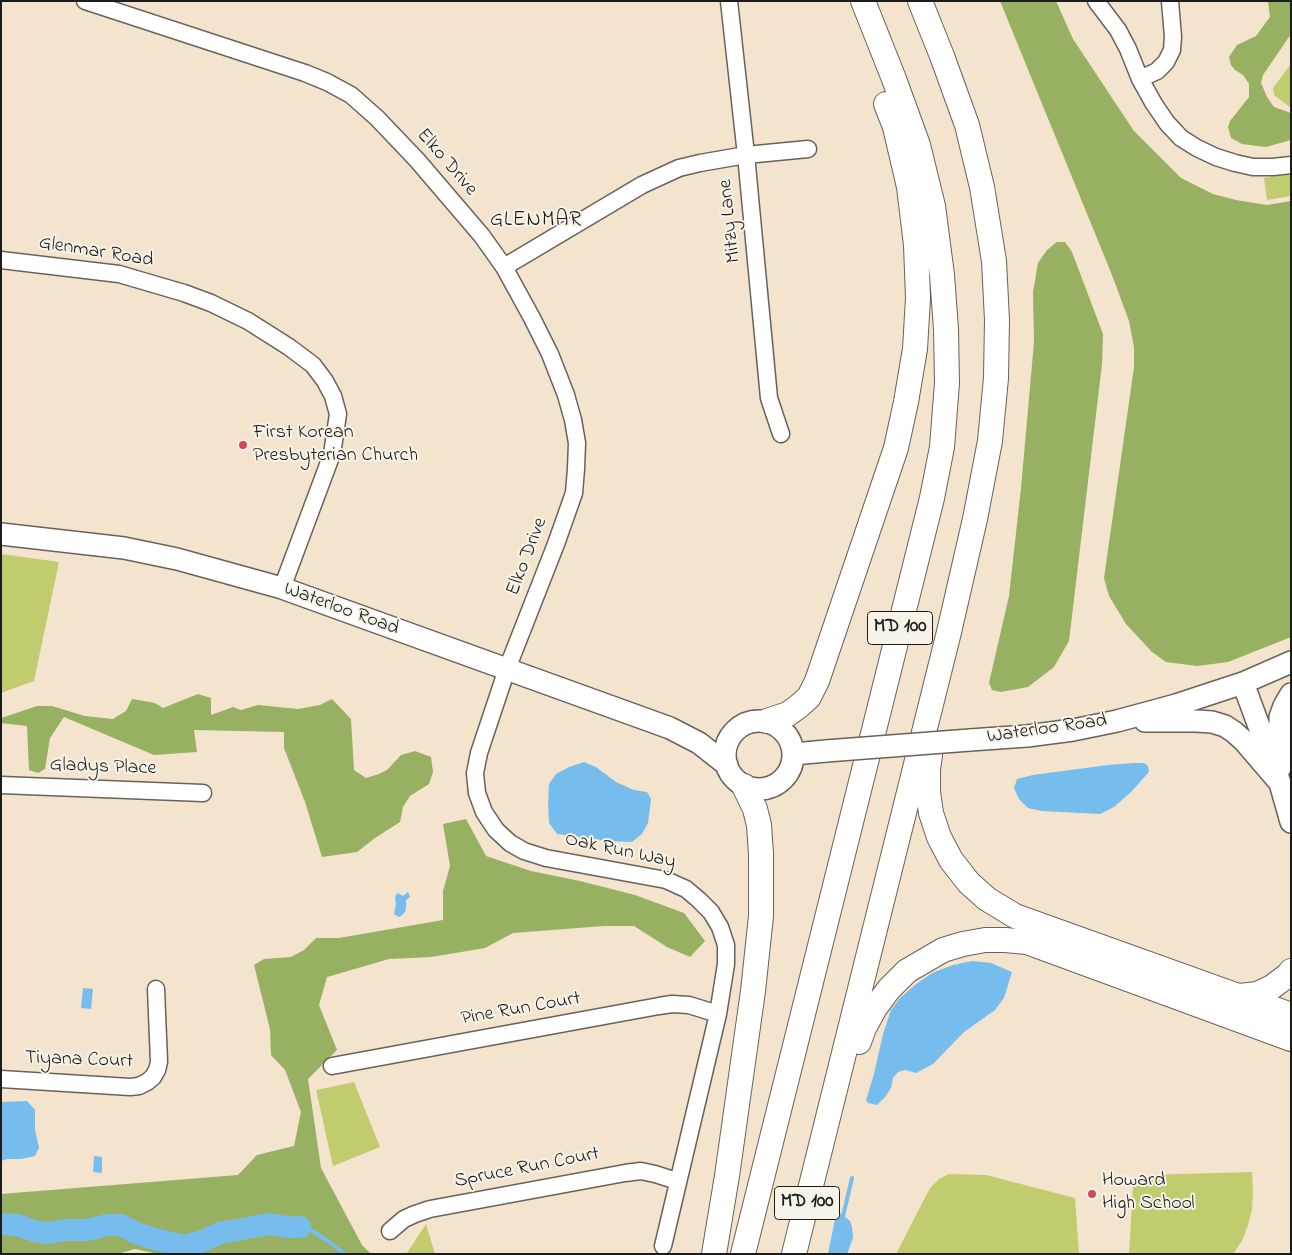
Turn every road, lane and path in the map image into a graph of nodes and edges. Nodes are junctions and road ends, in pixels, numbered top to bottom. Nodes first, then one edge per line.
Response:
1 (85, 1) edge
2 (729, 1) edge
3 (848, 1) edge
4 (863, 1) edge
5 (920, 1) edge
6 (1096, 1) edge
7 (1170, 1) edge
8 (1140, 79) junction
9 (808, 149) dead end
10 (746, 155) junction
11 (1291, 165) edge
12 (1, 260) edge
13 (504, 267) junction
14 (781, 434) dead end
15 (1, 534) edge
16 (282, 588) junction
17 (949, 632) junction
18 (1291, 662) edge
19 (508, 669) junction
20 (1243, 683) junction
21 (1291, 694) edge
22 (767, 721) junction
23 (1117, 721) junction
24 (670, 728) junction
25 (737, 729) junction
26 (794, 754) junction
27 (727, 765) junction
28 (1280, 783) junction
29 (1, 785) edge
30 (744, 786) junction
31 (203, 793) dead end
32 (1291, 822) edge
33 (1291, 970) edge
34 (156, 989) dead end
35 (1240, 996) junction
36 (718, 1014) junction
37 (1291, 1015) edge
38 (1291, 1039) edge
39 (332, 1066) dead end
40 (1, 1079) edge
41 (820, 1153) junction
42 (677, 1181) junction
43 (390, 1231) dead end
44 (663, 1246) dead end
45 (714, 1254) edge
46 (743, 1254) edge
47 (794, 1254) edge

1 - 13 street, Elko Drive
2 - 10 street, Mitzy Lane
3 - 22 highway
4 - 46 highway, MD 100
5 - 17 highway, MD 100
6 - 8 street
7 - 8 street
8 - 11 street
9 - 10 street
10 - 13 street
10 - 14 street, Mitzy Lane
12 - 16 street, Glenmar Road
13 - 19 street, Elko Drive
15 - 16 main road, Waterloo Road
16 - 19 main road, Waterloo Road
17 - 35 highway
17 - 41 highway, MD 100
18 - 20 main road, Waterloo Road
19 - 24 main road, Waterloo Road
19 - 36 street, Oak Run Way
20 - 23 main road, Waterloo Road
20 - 28 main road
21 - 28 main road
22 - 25 main road
22 - 26 main road
23 - 26 main road, Waterloo Road, bridge
23 - 28 main road
24 - 25 main road, Waterloo Road
24 - 27 main road, Waterloo Road
25 - 27 main road
26 - 30 main road
27 - 30 main road
28 - 32 main road
29 - 31 street, Gladys Place
30 - 45 highway
33 - 35 highway
34 - 40 street, Tiyana Court
35 - 37 highway
36 - 39 street, Pine Run Court
36 - 42 street, Oak Run Way
38 - 41 highway
41 - 47 highway, MD 100
42 - 43 street, Spruce Run Court
42 - 44 street, Oak Run Way

